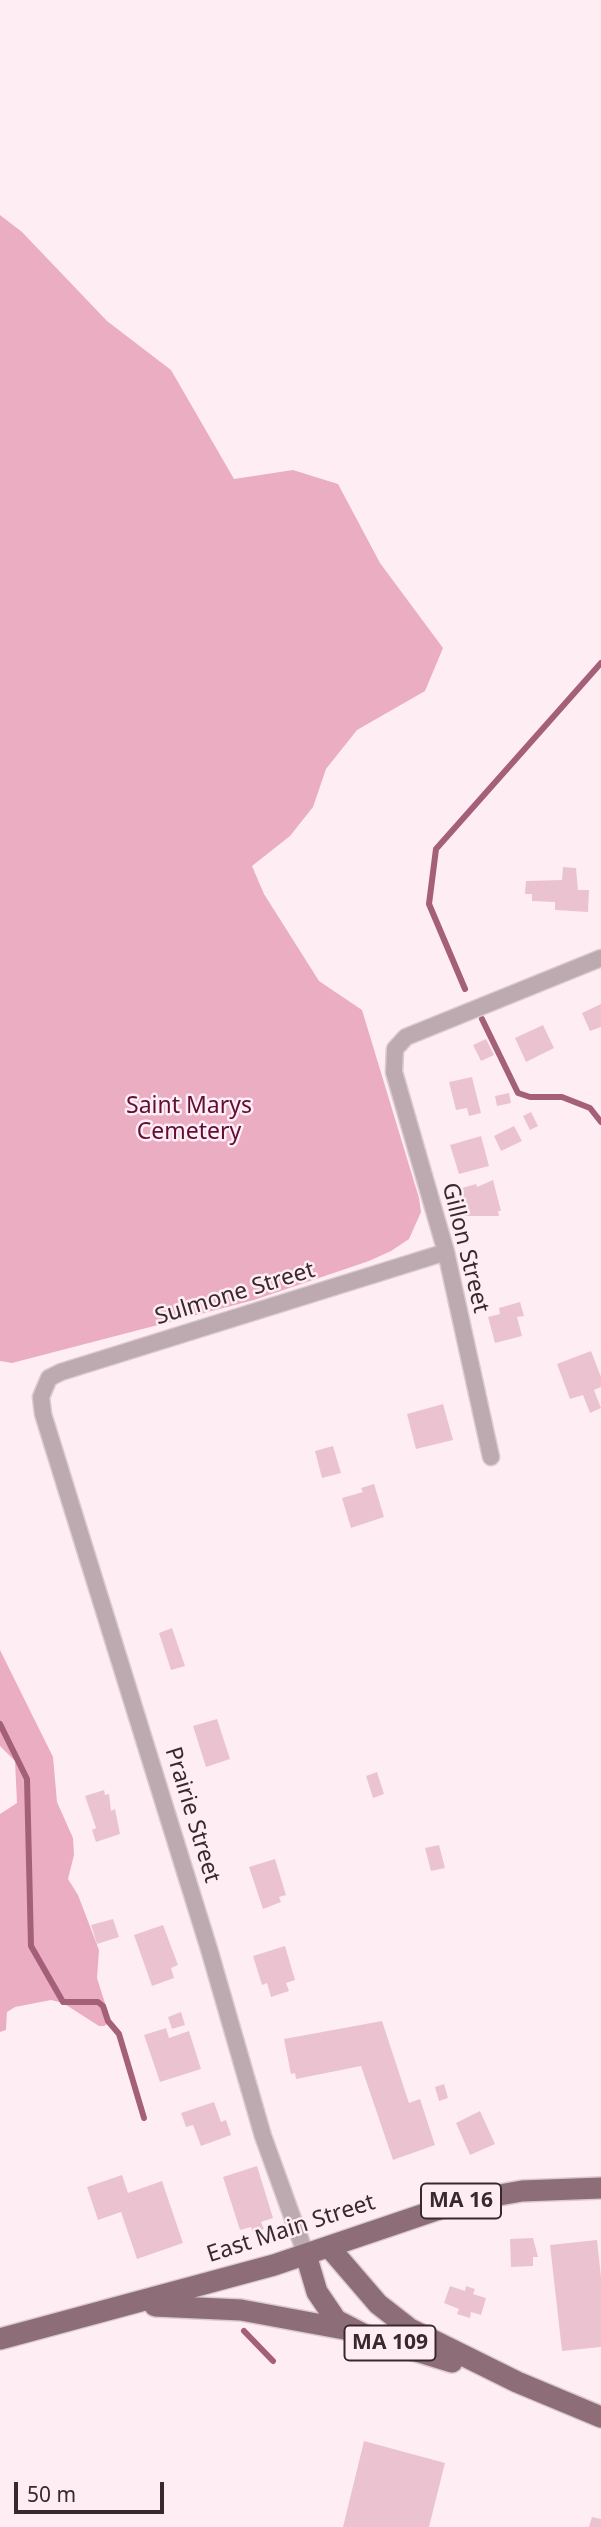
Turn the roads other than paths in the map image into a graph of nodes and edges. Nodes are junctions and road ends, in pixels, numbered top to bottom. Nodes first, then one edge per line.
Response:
1 (601, 958) edge
2 (446, 1252) junction
3 (43, 1387) joint
4 (491, 1457) dead end
5 (601, 2188) edge
6 (328, 2248) junction
7 (306, 2255) junction
8 (117, 2308) junction
9 (367, 2336) junction
10 (0, 2339) edge
11 (517, 2382) junction
12 (601, 2417) edge

1 - 2 street, Gillon Street
2 - 3 street, Sulmone Street
2 - 4 street, Gillon Street
3 - 7 street, Prairie Street
5 - 6 main road, East Main Street / MA 16
6 - 7 main road, East Main Street / MA 16
6 - 11 main road, MA 109
7 - 8 main road, East Main Street / MA 16
7 - 9 main road, MA 109
8 - 9 main road
8 - 10 main road, East Main Street / MA 16
9 - 11 main road, MA 109
11 - 12 main road, MA 109

